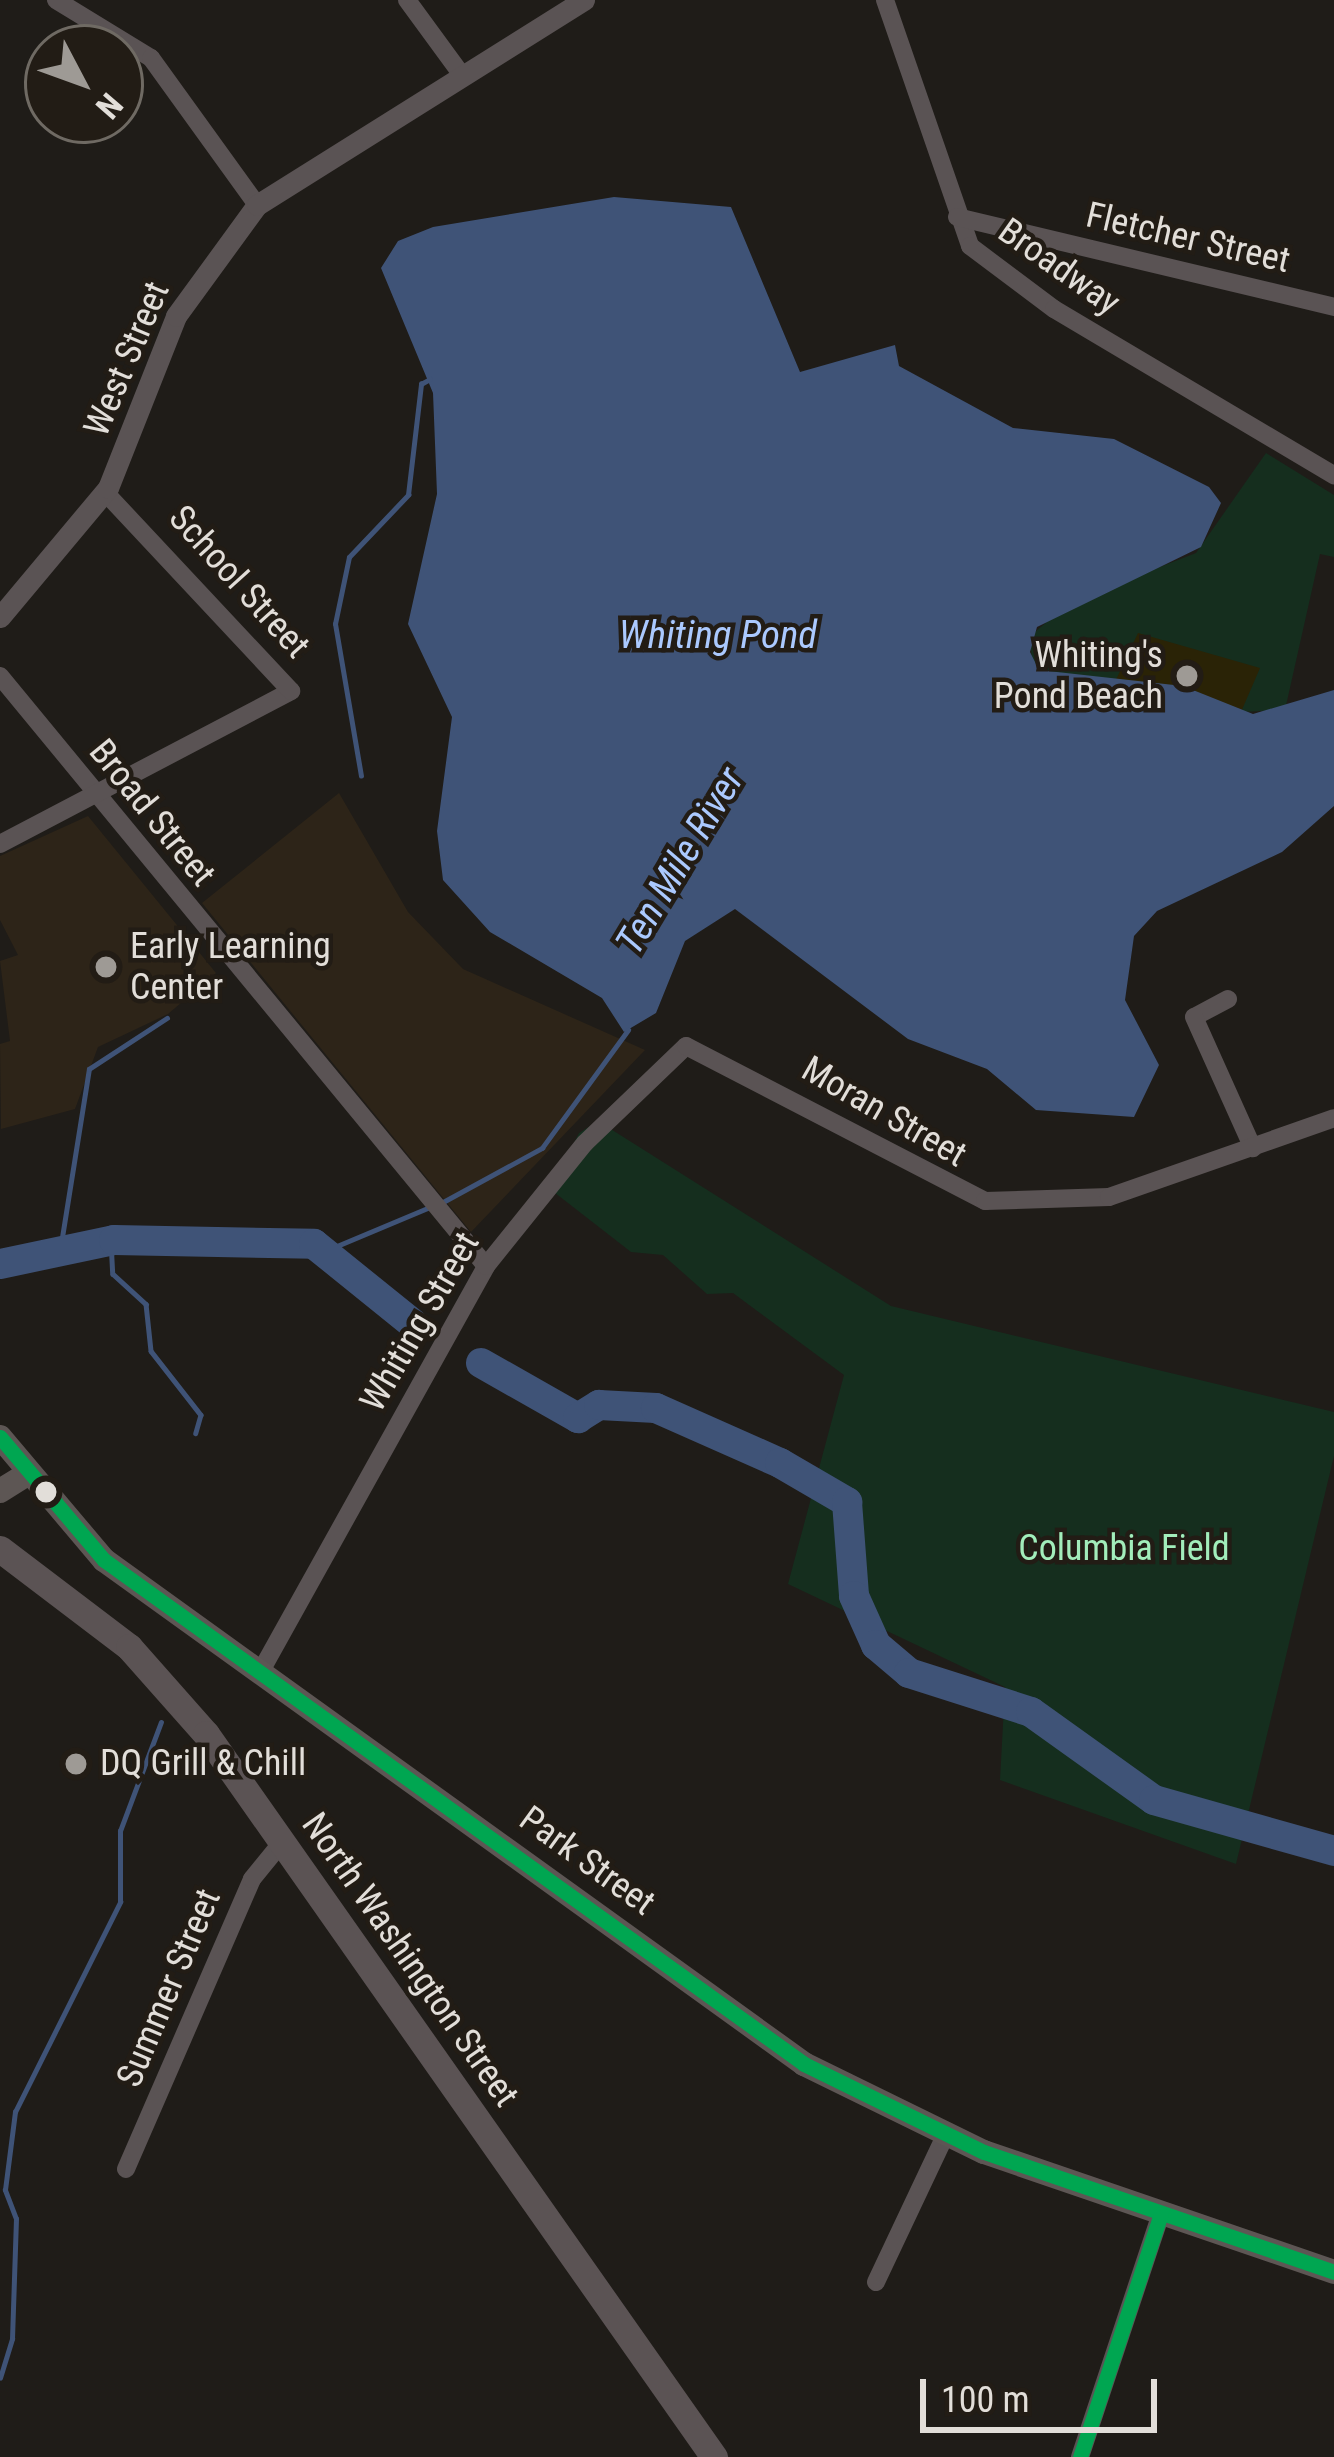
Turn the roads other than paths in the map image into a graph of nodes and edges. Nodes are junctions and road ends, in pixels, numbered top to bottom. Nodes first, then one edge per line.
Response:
1 (56, 0) edge
2 (407, 0) edge
3 (584, 0) edge
4 (885, 0) edge
5 (459, 71) junction
6 (257, 205) junction
7 (957, 217) junction
8 (1334, 307) edge
9 (1334, 475) edge
10 (105, 492) junction
11 (0, 617) edge
12 (0, 676) edge
13 (96, 796) junction
14 (0, 844) edge
15 (1228, 1000) dead end
16 (686, 1046) joint
17 (1334, 1118) edge
18 (1253, 1148) junction
19 (486, 1266) junction
20 (1, 1441) edge
21 (26, 1475) junction
22 (0, 1491) edge
23 (0, 1550) edge
24 (262, 1669) junction
25 (283, 1841) junction
26 (946, 2136) junction
27 (126, 2169) dead end
28 (1161, 2214) junction
29 (1334, 2272) edge
30 (876, 2282) dead end
31 (714, 2457) edge
32 (1080, 2457) edge

1 - 6 street
2 - 5 street
3 - 5 street, West Street
4 - 7 street, Broadway
5 - 6 street, West Street
6 - 10 street, West Street
7 - 8 street, Fletcher Street
7 - 9 street, Broadway
10 - 11 street, West Street
10 - 13 street, School Street
12 - 13 street, Broad Street
13 - 14 street, School Street
13 - 19 street, Broad Street
15 - 18 street
16 - 18 street, Moran Street
16 - 19 street, Whiting Street
17 - 18 street, Moran Street
19 - 24 street, Whiting Street
20 - 21 main road
21 - 22 main road
21 - 24 main road, Park Street
23 - 25 main road, North Washington Street
24 - 26 main road, Park Street
25 - 27 street, Summer Street
25 - 31 main road, North Washington Street
26 - 28 main road, Park Street
26 - 30 street
28 - 29 main road, Park Street
28 - 32 street

